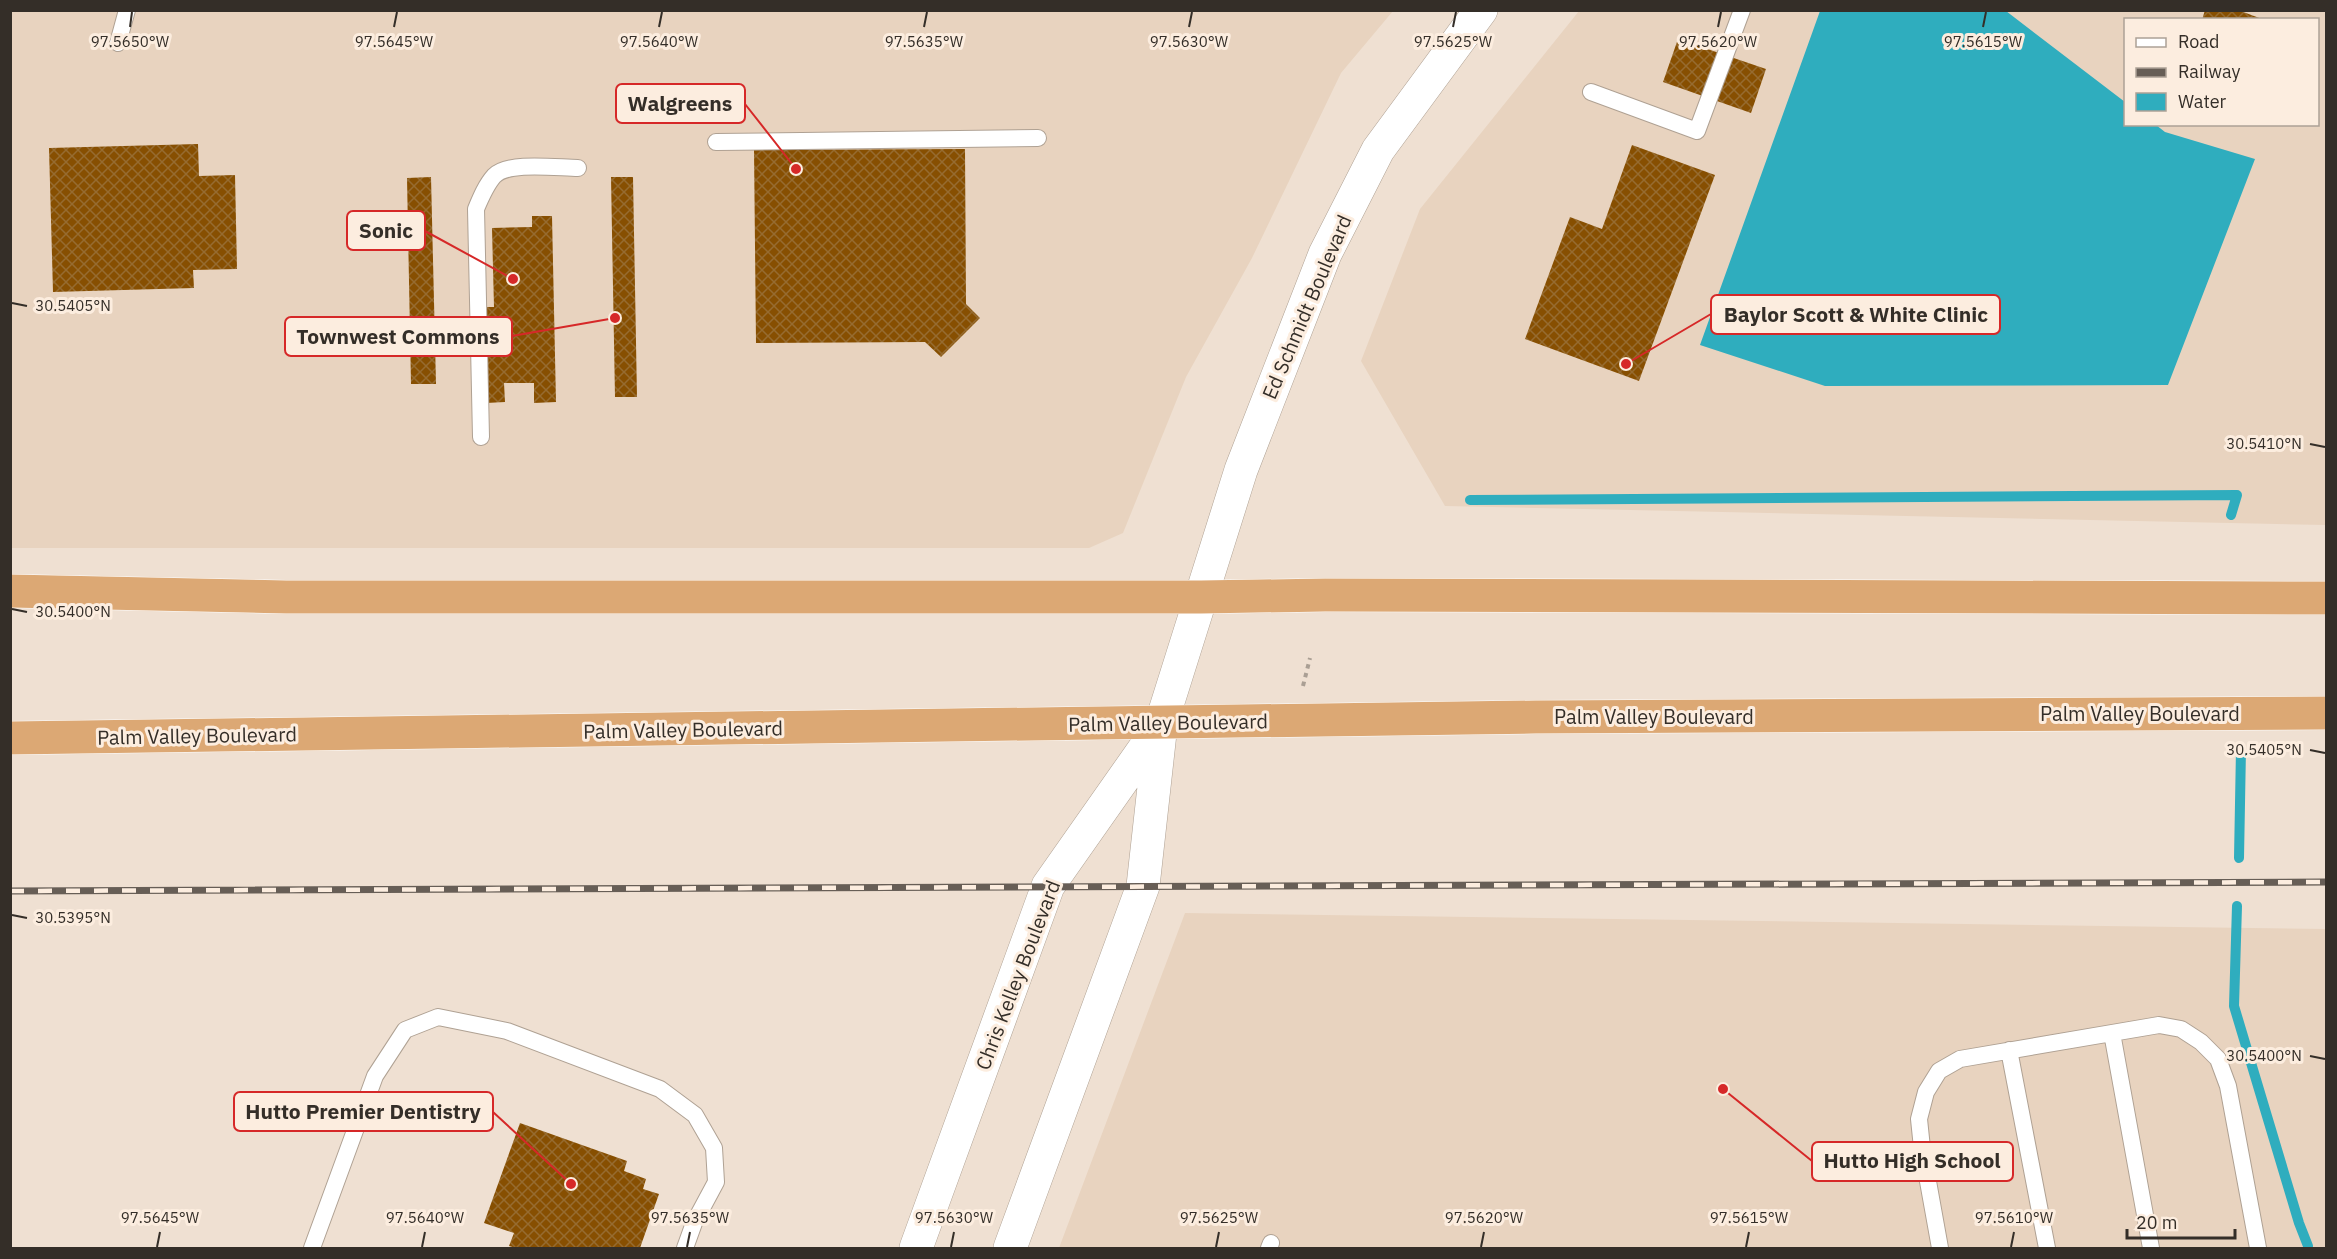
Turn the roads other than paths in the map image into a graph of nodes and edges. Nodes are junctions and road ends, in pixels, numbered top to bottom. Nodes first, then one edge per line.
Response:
1 (127, 10) edge
2 (1481, 10) edge
3 (1742, 10) edge
4 (118, 43) dead end
5 (1591, 92) dead end
6 (1038, 138) dead end
7 (716, 142) dead end
8 (578, 168) dead end
9 (481, 437) dead end
10 (10, 591) edge
11 (1201, 597) junction
12 (2326, 598) edge
13 (2326, 713) edge
14 (1161, 724) junction
15 (10, 738) edge
16 (2112, 1033) junction
17 (2009, 1050) junction
18 (312, 1248) edge
19 (685, 1248) edge
20 (916, 1248) edge
21 (1010, 1248) edge
22 (1940, 1248) edge
23 (2047, 1248) edge
24 (2151, 1248) edge
25 (2258, 1248) edge

1 - 4 lane
2 - 11 main road, Ed Schmidt Boulevard
3 - 5 lane
6 - 7 lane
8 - 9 lane
10 - 11 highway
11 - 12 highway
11 - 14 main road, Chris Kelley Boulevard
13 - 14 highway, Palm Valley Boulevard
14 - 15 highway, Palm Valley Boulevard
14 - 20 main road, Chris Kelley Boulevard
14 - 21 main road, Chris Kelley Boulevard
16 - 17 lane
16 - 24 lane
16 - 25 lane
17 - 22 lane
17 - 23 lane
18 - 19 lane

